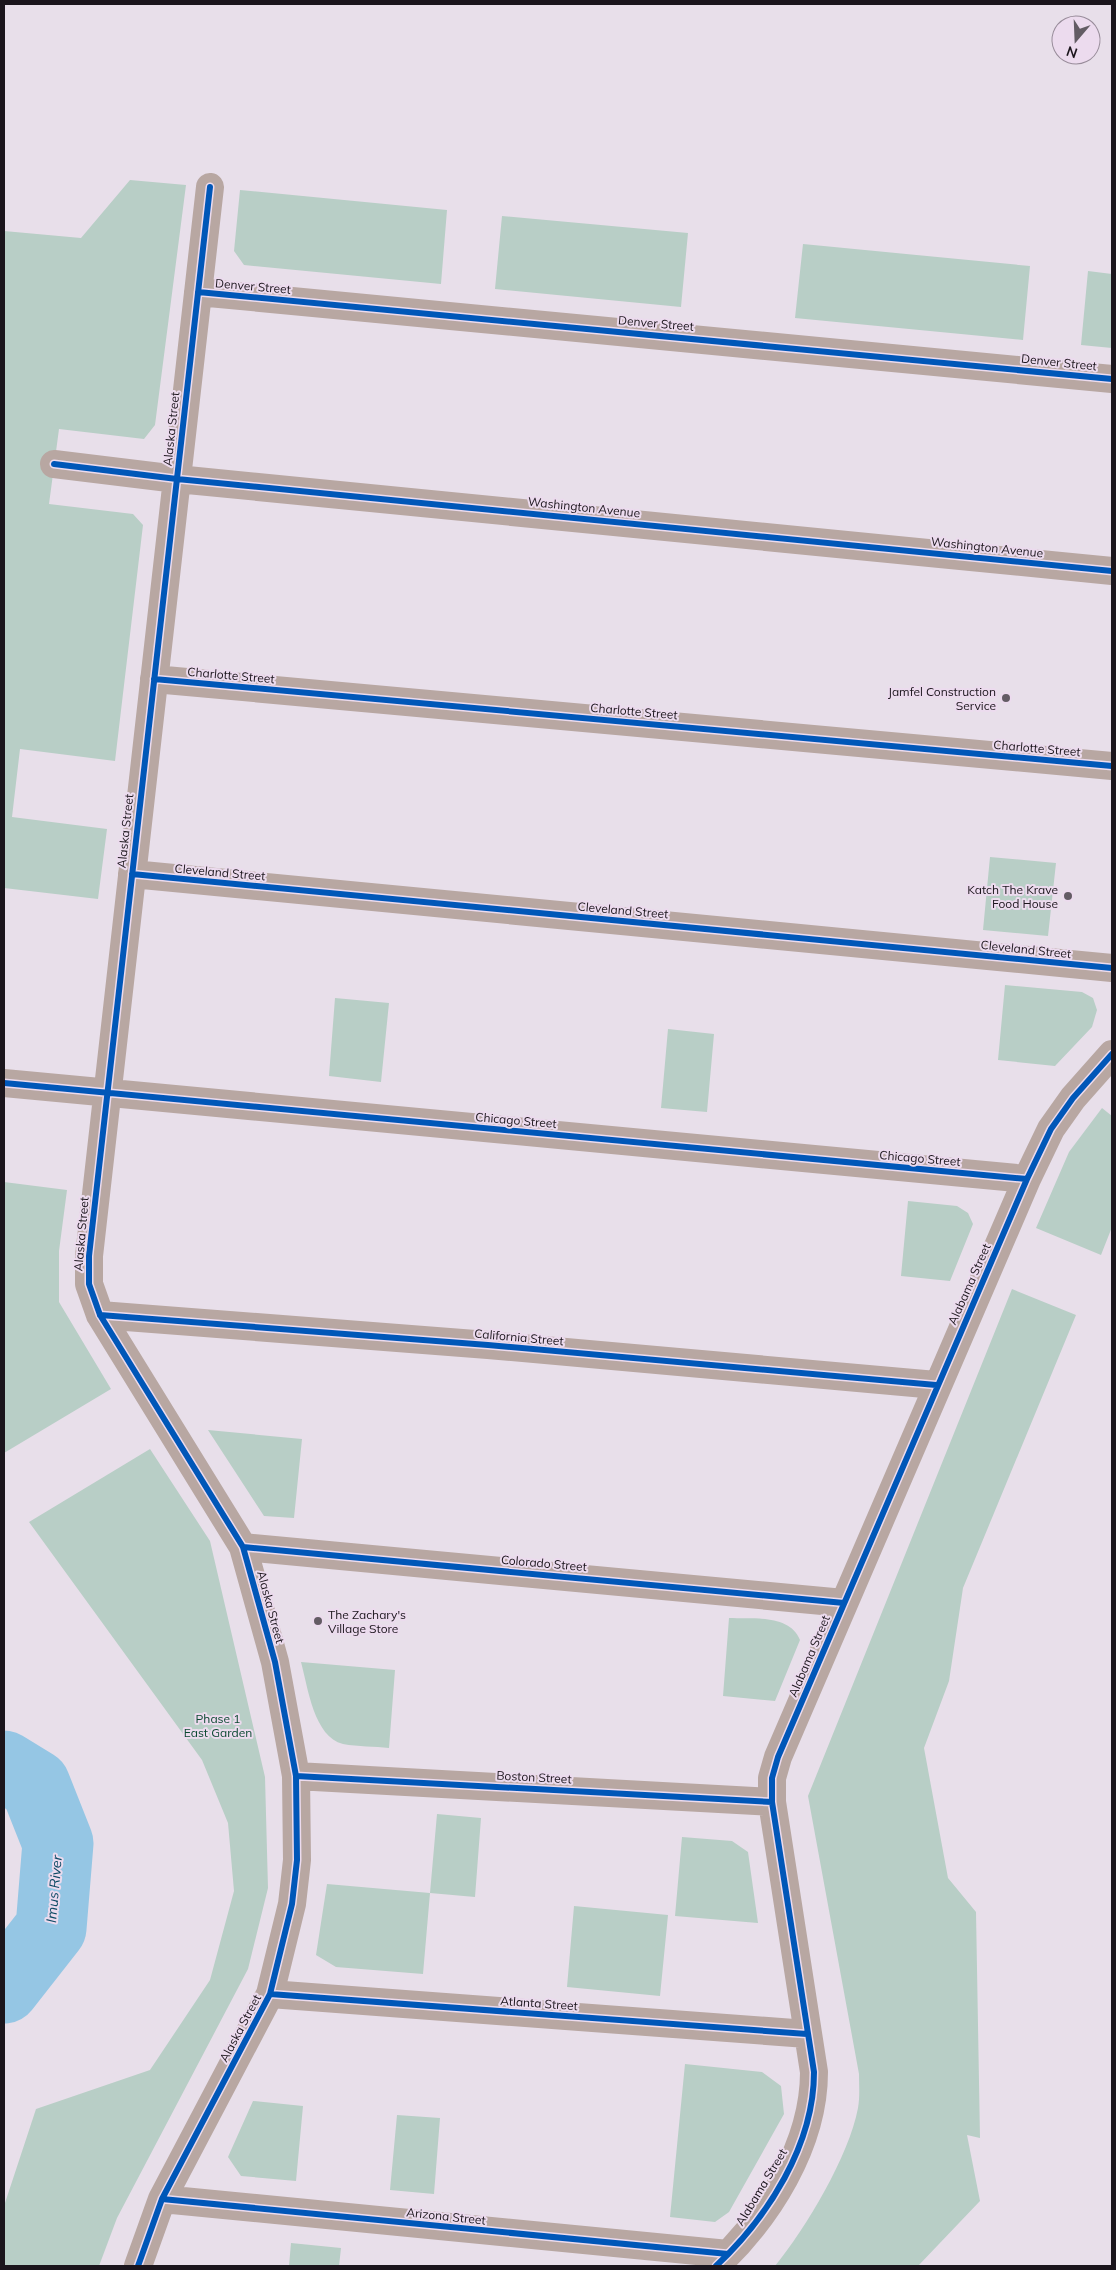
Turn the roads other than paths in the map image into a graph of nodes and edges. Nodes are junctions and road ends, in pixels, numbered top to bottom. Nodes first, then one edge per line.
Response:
1 (210, 187) dead end
2 (198, 292) junction
3 (1112, 379) edge
4 (54, 464) dead end
5 (177, 478) junction
6 (1112, 571) edge
7 (154, 679) junction
8 (1112, 766) edge
9 (132, 874) junction
10 (1112, 968) edge
11 (1112, 1054) edge
12 (4, 1083) edge
13 (107, 1092) junction
14 (1027, 1179) junction
15 (100, 1315) junction
16 (936, 1385) junction
17 (243, 1547) junction
18 (844, 1603) junction
19 (296, 1776) junction
20 (772, 1802) junction
21 (270, 1994) junction
22 (807, 2034) junction
23 (162, 2199) junction
24 (722, 2260) edge
25 (138, 2266) edge

1 - 2 street, Alaska Street
2 - 3 street, Denver Street
2 - 5 street, Alaska Street
4 - 5 street, Washington Avenue
5 - 6 street, Washington Avenue
5 - 7 street, Alaska Street
7 - 8 street, Charlotte Street
7 - 9 street, Alaska Street
9 - 10 street, Cleveland Street
9 - 13 street, Alaska Street
11 - 14 street, Alabama Street
12 - 13 street, Chicago Street
13 - 14 street, Chicago Street
13 - 15 street, Alaska Street
14 - 16 street, Alabama Street
15 - 16 street, California Street
15 - 17 street, Alaska Street
16 - 18 street, Alabama Street
17 - 18 street, Colorado Street
17 - 19 street, Alaska Street
18 - 20 street, Alabama Street
19 - 20 street, Boston Street
19 - 21 street, Alaska Street
20 - 22 street, Alabama Street
21 - 22 street, Atlanta Street
21 - 23 street, Alaska Street
22 - 24 street, Alabama Street
23 - 24 street, Arizona Street
23 - 25 street, Alaska Street

